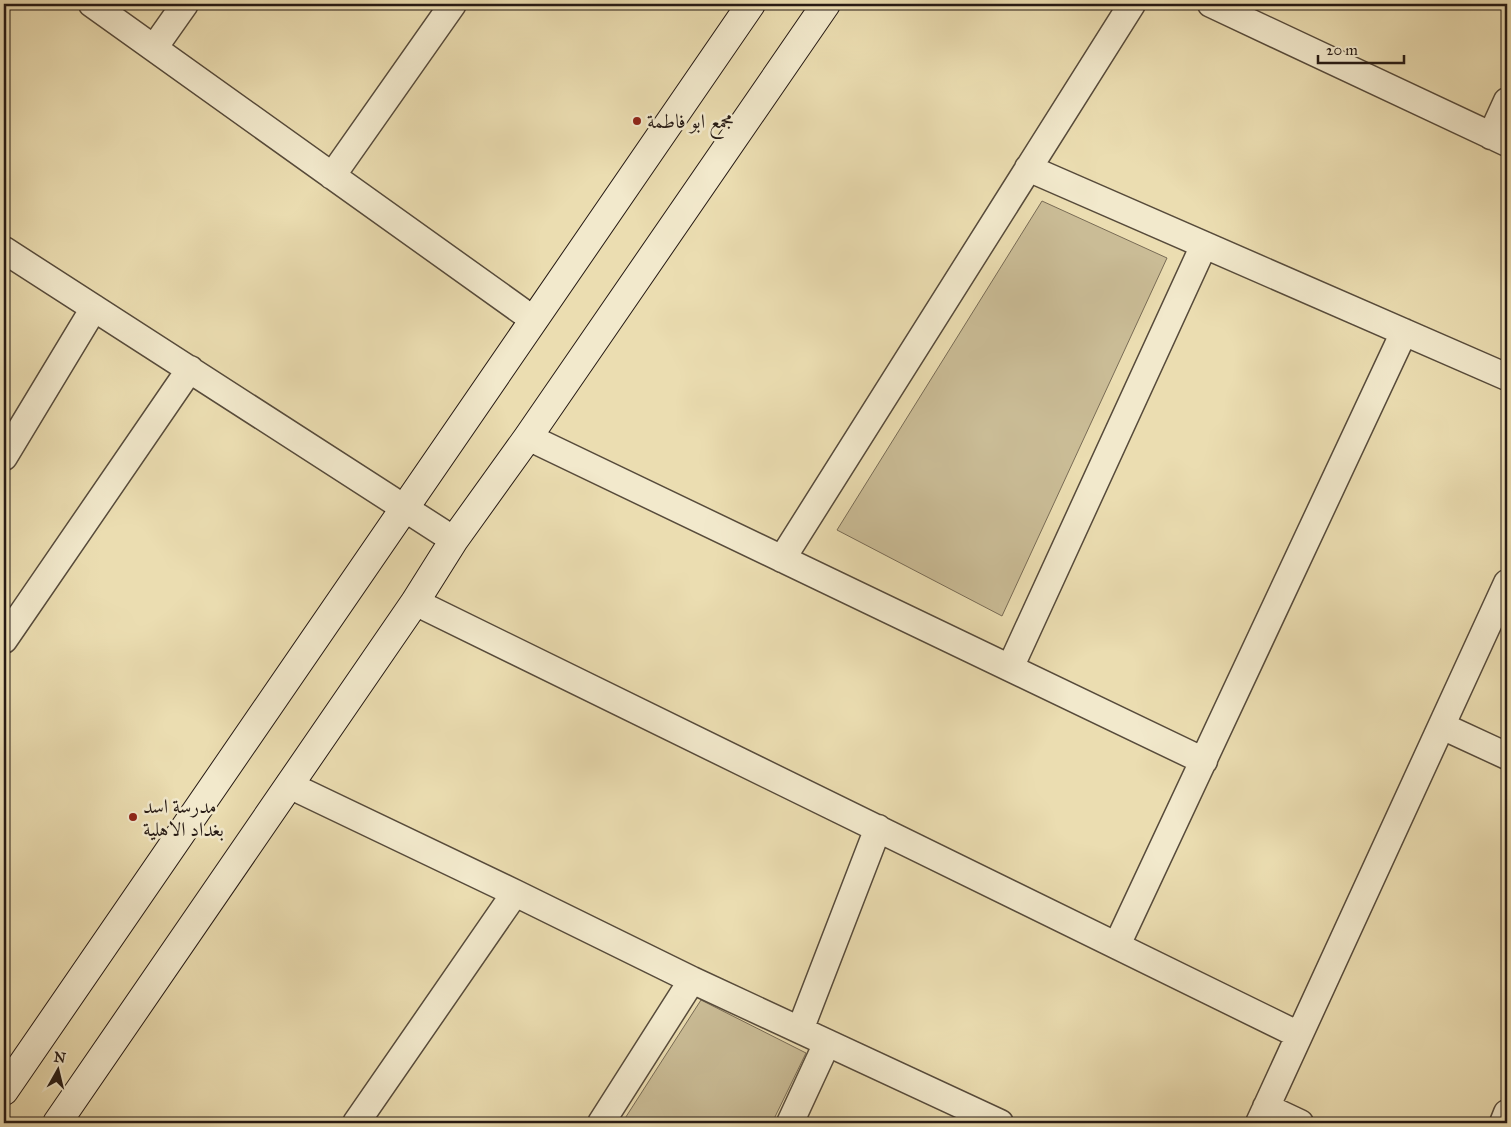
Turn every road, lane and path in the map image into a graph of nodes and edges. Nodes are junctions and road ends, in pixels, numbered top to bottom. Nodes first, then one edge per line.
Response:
1 (92, 4) edge
2 (185, 4) edge
3 (453, 4) edge
4 (751, 4) edge
5 (826, 4) edge
6 (1132, 4) edge
7 (1211, 4) edge
8 (154, 48) junction
9 (1507, 100) edge
10 (1499, 139) edge
11 (1028, 168) junction
12 (332, 176) junction
13 (1204, 245) junction
14 (4, 250) edge
15 (94, 308) junction
16 (534, 320) junction
17 (1404, 332) junction
18 (190, 369) junction
19 (1507, 376) edge
20 (528, 437) junction
21 (4, 457) edge
22 (405, 508) junction
23 (454, 540) junction
24 (782, 559) junction
25 (1507, 583) edge
26 (415, 602) junction
27 (4, 640) edge
28 (1010, 668) junction
29 (1442, 726) junction
30 (1507, 756) edge
31 (1204, 761) junction
32 (289, 786) junction
33 (878, 828) junction
34 (515, 893) junction
35 (1117, 945) junction
36 (692, 980) junction
37 (800, 1030) junction
38 (1300, 1035) junction
39 (827, 1043) junction
40 (4, 1092) edge
41 (1507, 1113) edge
42 (1262, 1115) edge
43 (57, 1123) edge
44 (356, 1123) edge
45 (601, 1123) edge
46 (790, 1123) edge
47 (1000, 1123) edge
48 (1300, 1123) edge
49 (1503, 1123) edge

1 - 8 street
2 - 8 street
3 - 12 street
4 - 16 street
5 - 20 street
6 - 11 street
7 - 10 street
8 - 12 street
9 - 10 street
11 - 13 street
11 - 24 street
12 - 16 street
13 - 17 street
13 - 28 street
14 - 15 street
15 - 18 street
15 - 21 street
16 - 22 street
17 - 19 street
17 - 31 street
18 - 22 street
18 - 27 street
20 - 23 street
20 - 24 street
22 - 23 street
22 - 40 street
23 - 26 street
24 - 28 street
25 - 29 street
26 - 32 street
26 - 33 street
28 - 31 street
29 - 30 street
29 - 38 street
31 - 35 street
32 - 34 street
32 - 43 street
33 - 35 street
33 - 37 street
34 - 36 street
34 - 44 street
35 - 38 street
36 - 37 street
36 - 45 street
37 - 39 street
38 - 42 street
39 - 46 street
39 - 47 street
41 - 49 street
42 - 48 street

